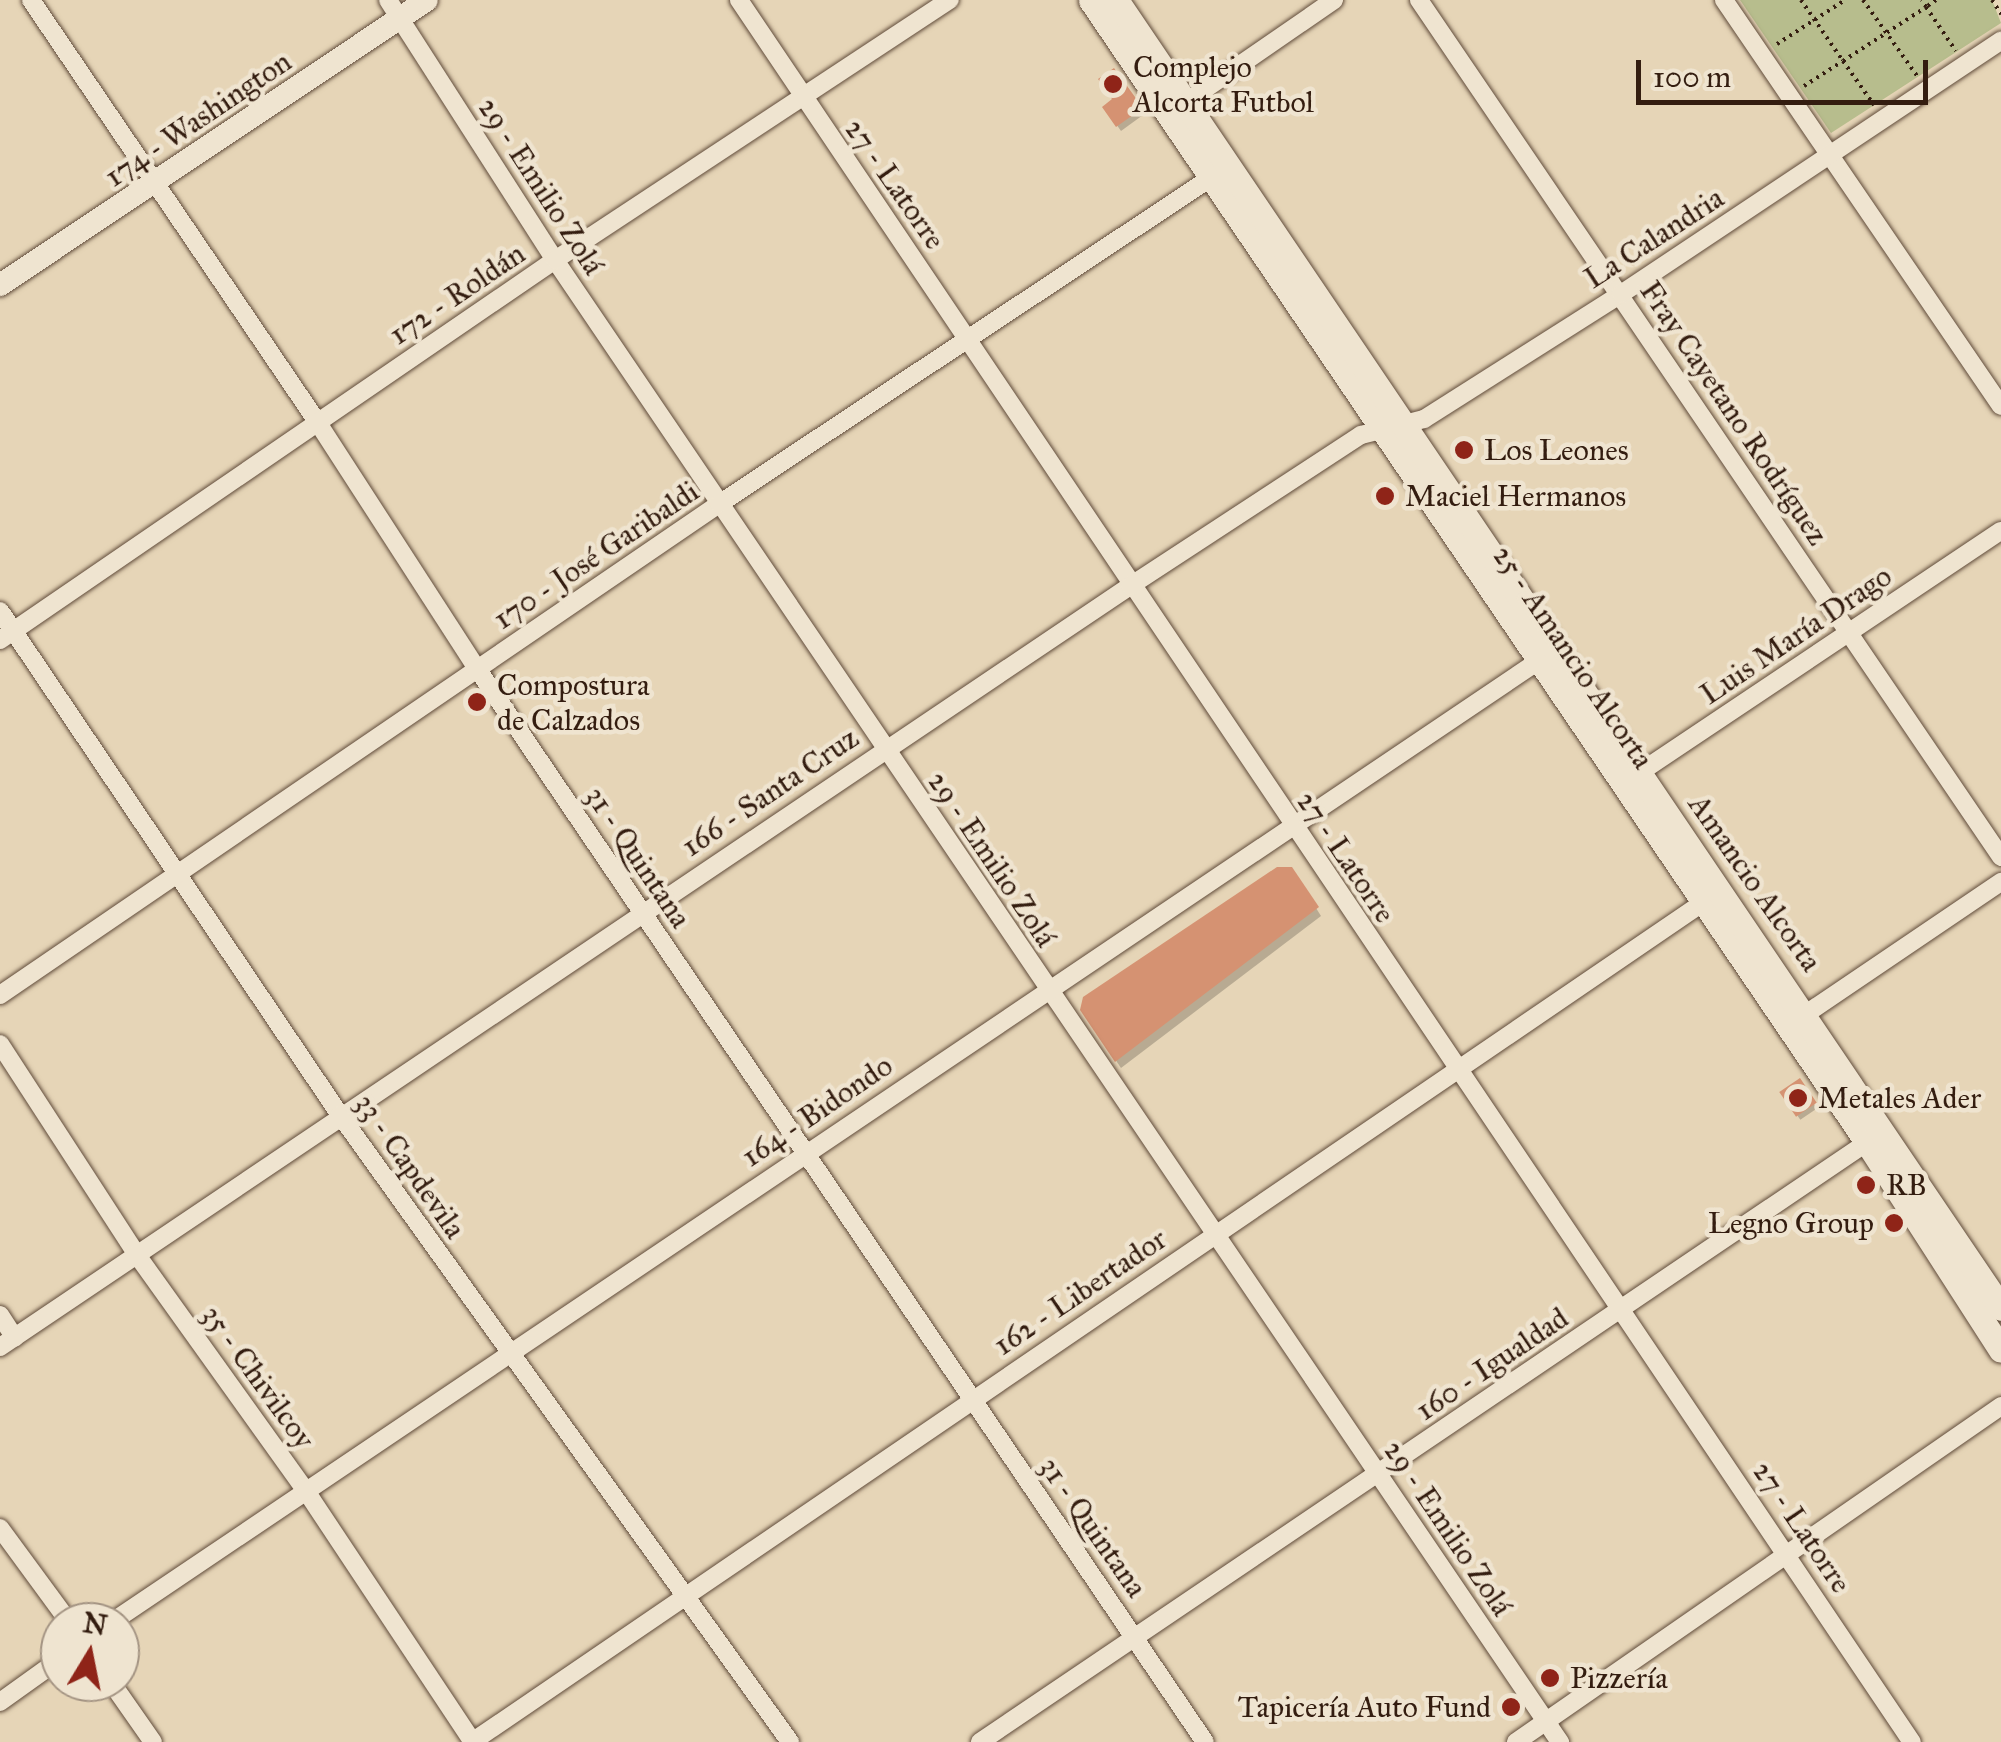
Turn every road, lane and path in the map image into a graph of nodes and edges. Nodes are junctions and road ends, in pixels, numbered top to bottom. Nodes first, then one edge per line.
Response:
1 (31, 0) edge
2 (427, 0) edge
3 (740, 0) edge
4 (950, 0) edge
5 (1092, 0) edge
6 (1116, 0) edge
7 (1334, 0) edge
8 (1419, 0) edge
9 (1724, 0) edge
10 (1802, 0) edge
11 (1845, 0) edge
12 (1863, 0) edge
13 (1922, 0) edge
14 (1936, 0) edge
15 (1992, 0) edge
16 (1926, 6) junction
17 (395, 9) edge
18 (2001, 14) edge
19 (1815, 20) junction
20 (1886, 33) junction
21 (2001, 41) edge
22 (1971, 42) dead end
23 (1773, 47) dead end
24 (1956, 52) junction
25 (1944, 60) dead end
26 (1844, 61) junction
27 (1931, 68) dead end
28 (1918, 77) junction
29 (1903, 86) dead end
30 (1801, 89) dead end
31 (801, 96) junction
32 (1889, 96) dead end
33 (1874, 105) junction
34 (1176, 108) junction
35 (1860, 114) dead end
36 (1829, 155) junction
37 (1219, 173) junction
38 (155, 186) junction
39 (555, 260) junction
40 (0, 285) edge
41 (1621, 294) junction
42 (968, 338) junction
43 (2001, 406) edge
44 (318, 423) junction
45 (1406, 423) junction
46 (1378, 428) junction
47 (720, 504) junction
48 (2001, 531) edge
49 (1130, 586) junction
50 (0, 612) edge
51 (1848, 632) junction
52 (6, 636) edge
53 (1546, 655) junction
54 (478, 670) junction
55 (884, 748) junction
56 (1630, 778) junction
57 (1293, 827) junction
58 (2001, 857) edge
59 (178, 878) junction
60 (2001, 882) edge
61 (1712, 897) junction
62 (642, 912) junction
63 (1046, 988) junction
64 (0, 995) edge
65 (1797, 1021) junction
66 (0, 1044) edge
67 (1458, 1069) junction
68 (340, 1115) junction
69 (1876, 1136) junction
70 (807, 1152) junction
71 (1218, 1233) junction
72 (137, 1255) junction
73 (1622, 1308) junction
74 (2001, 1308) edge
75 (0, 1315) edge
76 (8, 1342) edge
77 (2001, 1350) edge
78 (508, 1354) junction
79 (970, 1400) junction
80 (2001, 1406) edge
81 (1377, 1475) junction
82 (304, 1488) junction
83 (0, 1528) edge
84 (1788, 1555) junction
85 (684, 1594) junction
86 (54, 1602) edge
87 (140, 1602) edge
88 (1136, 1638) junction
89 (40, 1673) edge
90 (0, 1702) edge
91 (125, 1702) edge
92 (1547, 1722) junction
93 (153, 1742) edge
94 (473, 1742) edge
95 (790, 1742) edge
96 (980, 1742) edge
97 (1205, 1742) edge
98 (1516, 1742) edge
99 (1560, 1742) edge
100 (1912, 1742) edge

1 - 38 street, 31 - Quintana
2 - 17 street, 174 - Washington
3 - 31 street, 27 - Latorre
4 - 31 street, 172 - Roldán
5 - 34 main road, 25 - Amancio Alcorta
6 - 34 main road
7 - 34 street
8 - 41 street, Fray Cayetano Rodríguez
9 - 36 street
10 - 19 path
11 - 19 path
12 - 20 path
13 - 16 path
14 - 16 path
15 - 18 path
16 - 20 path
16 - 24 path
17 - 38 street, 174 - Washington
17 - 39 street, 29 - Emilio Zolá
19 - 23 path
19 - 26 path
20 - 26 path
20 - 28 path
21 - 36 street, La Calandria
22 - 24 path
24 - 25 path
26 - 30 path
26 - 33 path
27 - 28 path
28 - 29 path
31 - 39 street, 172 - Roldán
31 - 42 street, 27 - Latorre
32 - 33 path
33 - 35 path
34 - 37 main road, 25 - Amancio Alcorta
36 - 41 street, La Calandria
36 - 43 street
37 - 42 street, 170 - José Garibaldi
37 - 45 main road
37 - 46 main road, 25 - Amancio Alcorta
38 - 40 street, 174 - Washington
38 - 44 street, 31 - Quintana
39 - 44 street, 172 - Roldán
39 - 47 street, 29 - Emilio Zolá
41 - 45 street, La Calandria
41 - 51 street, Fray Cayetano Rodríguez
42 - 47 street, 170 - José Garibaldi
42 - 49 street, 27 - Latorre
44 - 52 street, 172 - Roldán
44 - 54 street, 31 - Quintana
45 - 46 street, La Calandria
45 - 53 main road
46 - 49 street, 166 - Santa Cruz
46 - 53 main road, 25 - Amancio Alcorta
47 - 54 street, 170 - José Garibaldi
47 - 55 street, 29 - Emilio Zolá
48 - 51 street, Luis María Drago
49 - 55 street, 166 - Santa Cruz
49 - 57 street, 27 - Latorre
50 - 52 street, 33 - Capdevila
51 - 56 street, Luis María Drago
51 - 58 street, Fray Cayetano Rodríguez
52 - 59 street, 33 - Capdevila
53 - 56 main road, 25 - Amancio Alcorta
53 - 57 street, 164 - Bidondo
54 - 59 street, 170 - José Garibaldi
54 - 62 street, 31 - Quintana
55 - 62 street, 166 - Santa Cruz
55 - 63 street, 29 - Emilio Zolá
56 - 61 main road, 25 - Amancio Alcorta
57 - 63 street, 164 - Bidondo
57 - 67 street, 27 - Latorre
59 - 64 street, 170 - José Garibaldi
59 - 68 street, 33 - Capdevila
60 - 65 street
61 - 65 main road, 25 - Amancio Alcorta
61 - 67 street, 162 - Libertador
62 - 68 street, 166 - Santa Cruz
62 - 70 street, 31 - Quintana
63 - 70 street, 164 - Bidondo
63 - 71 street, 29 - Emilio Zolá
65 - 69 main road, 25 - Amancio Alcorta
66 - 72 street, 35 - Chivilcoy
67 - 71 street, 162 - Libertador
67 - 73 street, 27 - Latorre
68 - 72 street, 166 - Santa Cruz
68 - 78 street, 33 - Capdevila
69 - 73 street, 160 - Igualdad
69 - 74 main road
69 - 77 main road, 25 - Amancio Alcorta
70 - 78 street, 164 - Bidondo
70 - 79 street, 31 - Quintana
71 - 79 street, 162 - Libertador
71 - 81 street, 29 - Emilio Zolá
72 - 76 street, 166 - Santa Cruz
72 - 82 street, 35 - Chivilcoy
73 - 81 street, 160 - Igualdad
73 - 84 street, 27 - Latorre
75 - 76 street
78 - 82 street, 164 - Bidondo
78 - 85 street, 33 - Capdevila
79 - 85 street, 162 - Libertador
79 - 88 street, 31 - Quintana
80 - 84 street
81 - 88 street, 160 - Igualdad
81 - 92 street, 29 - Emilio Zolá
82 - 87 street, 164 - Bidondo
82 - 94 street, 35 - Chivilcoy
83 - 86 street
84 - 92 street
84 - 100 street, 27 - Latorre
85 - 94 street, 162 - Libertador
85 - 95 street, 33 - Capdevila
88 - 96 street, 160 - Igualdad
88 - 97 street, 31 - Quintana
89 - 90 street
91 - 93 street
92 - 98 street
92 - 99 street, 29 - Emilio Zolá

